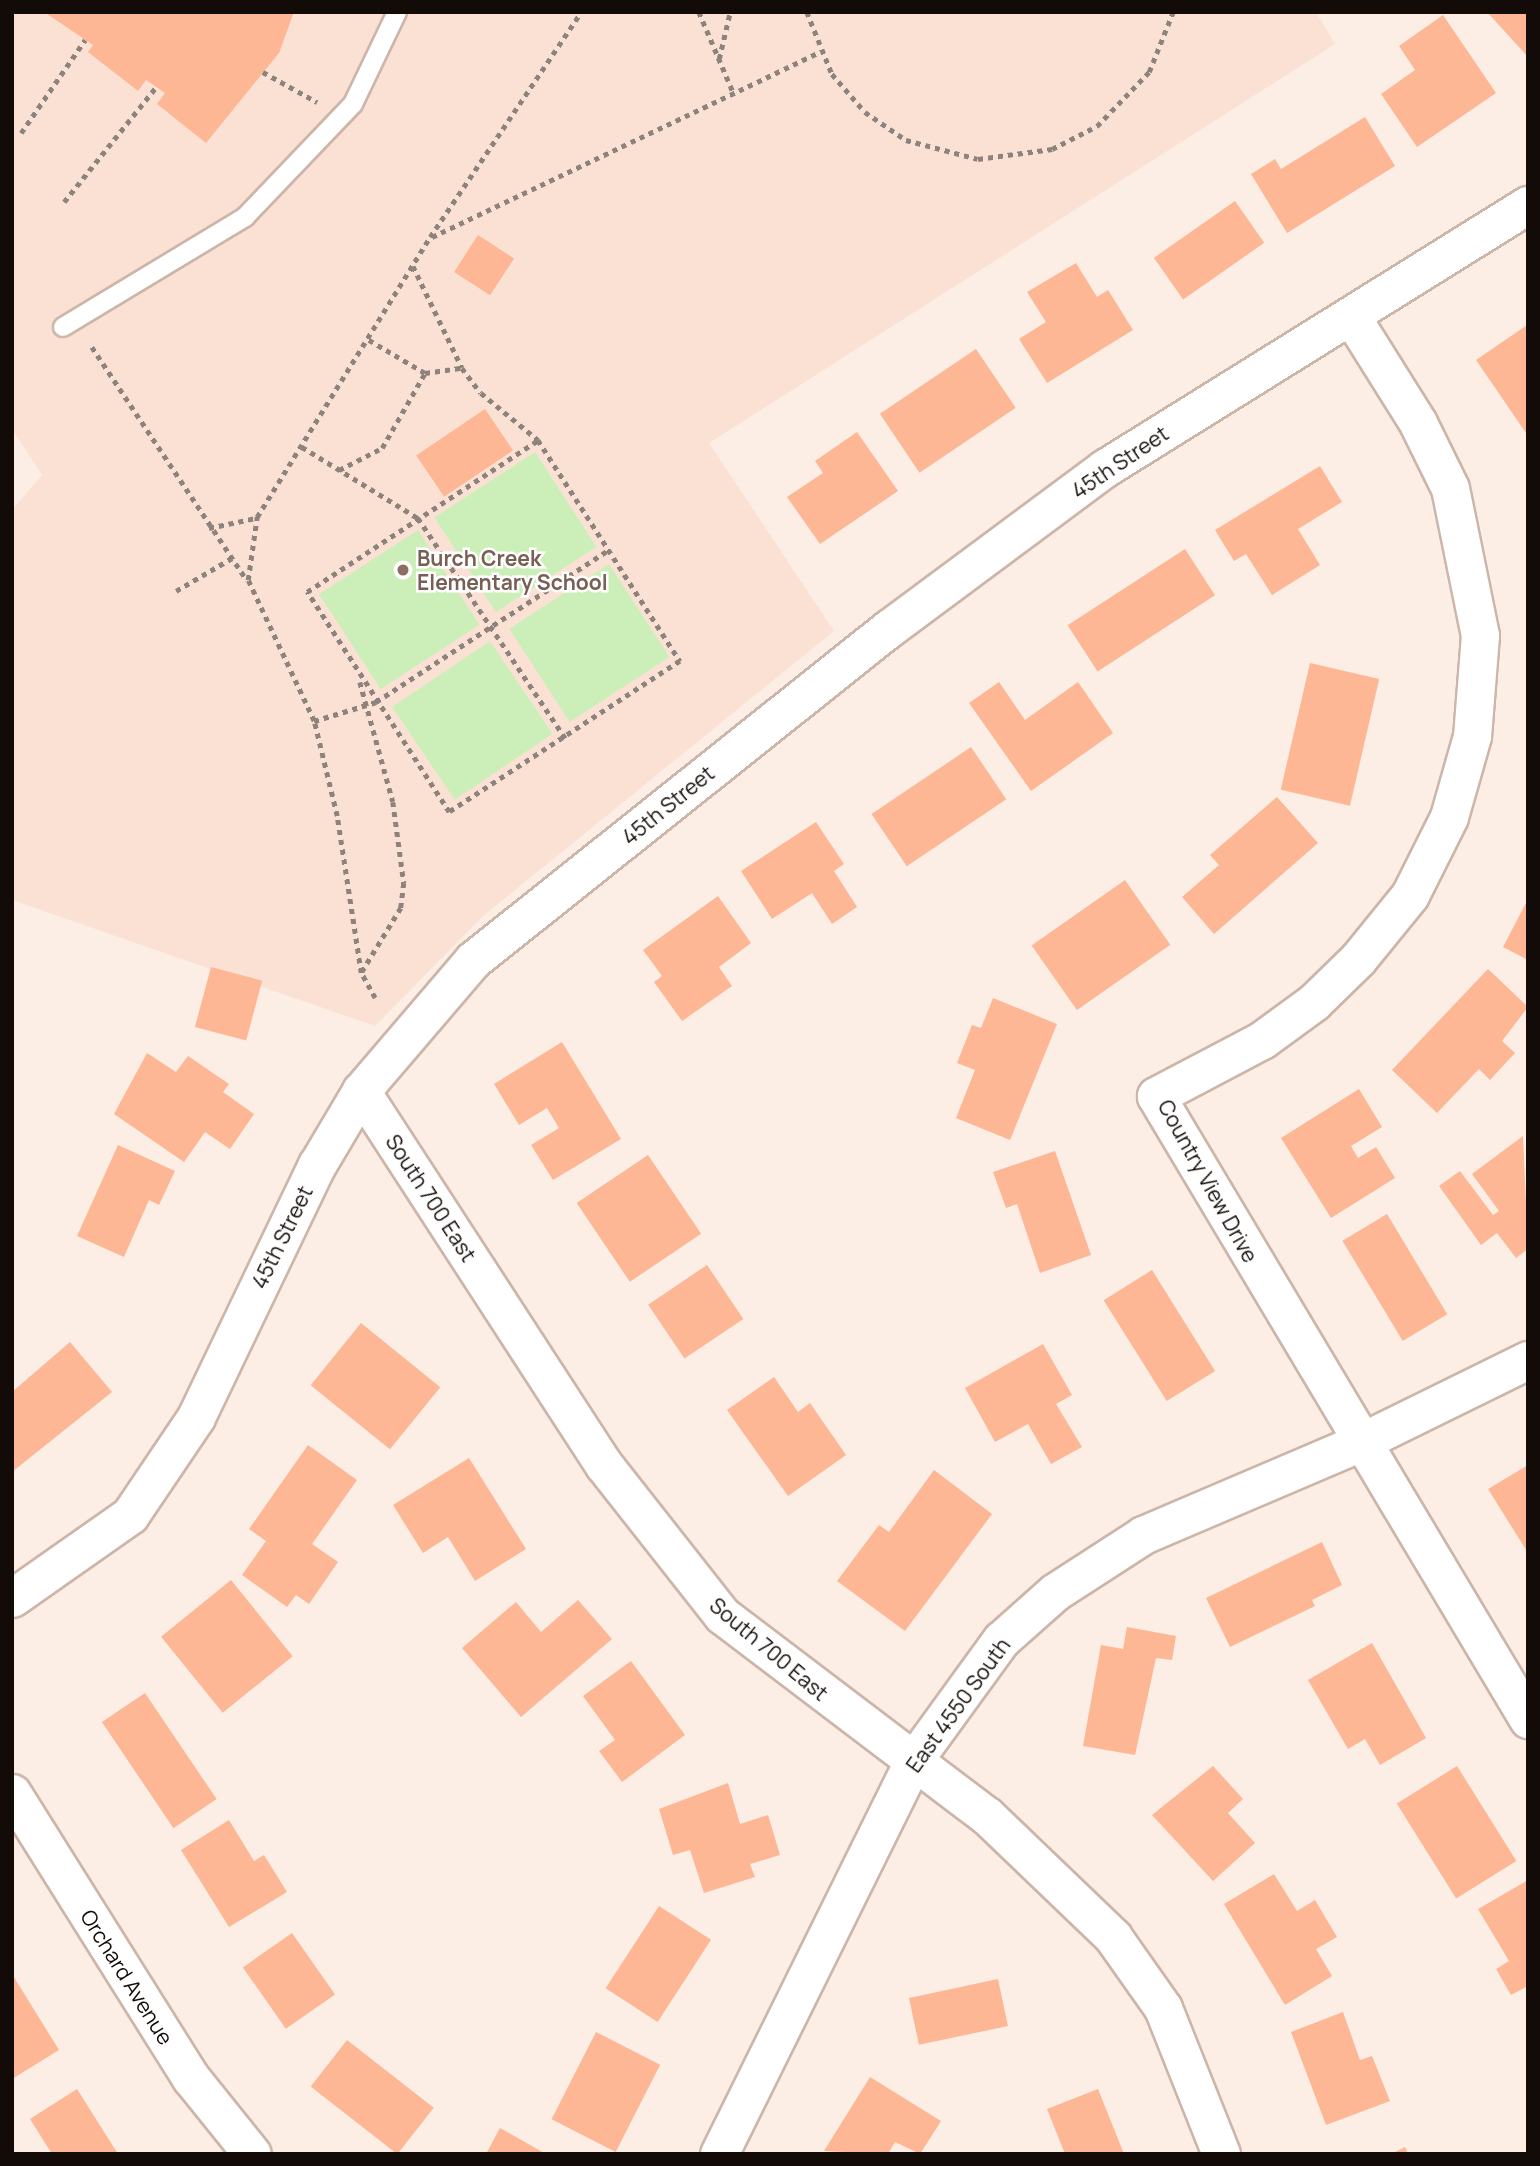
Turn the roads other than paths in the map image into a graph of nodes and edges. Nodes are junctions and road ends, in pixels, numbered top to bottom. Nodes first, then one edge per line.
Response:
1 (397, 12) edge
2 (1528, 205) edge
3 (1351, 316) junction
4 (63, 327) dead end
5 (361, 1091) junction
6 (1528, 1360) edge
7 (1359, 1443) junction
8 (12, 1598) edge
9 (1528, 1719) edge
10 (913, 1761) junction
11 (12, 1793) edge
12 (252, 2154) edge
13 (719, 2154) edge
14 (1221, 2154) edge

1 - 4 lane
2 - 3 street, 45th Street
3 - 5 street, 45th Street
3 - 7 street, Country View Drive
5 - 8 street, 45th Street
5 - 10 street, South 700 East
6 - 7 street, East 4550 South
7 - 9 street, Country View Drive
7 - 10 street, East 4550 South
10 - 13 street, East 4550 South
10 - 14 street, South 700 East
11 - 12 street, Orchard Avenue

